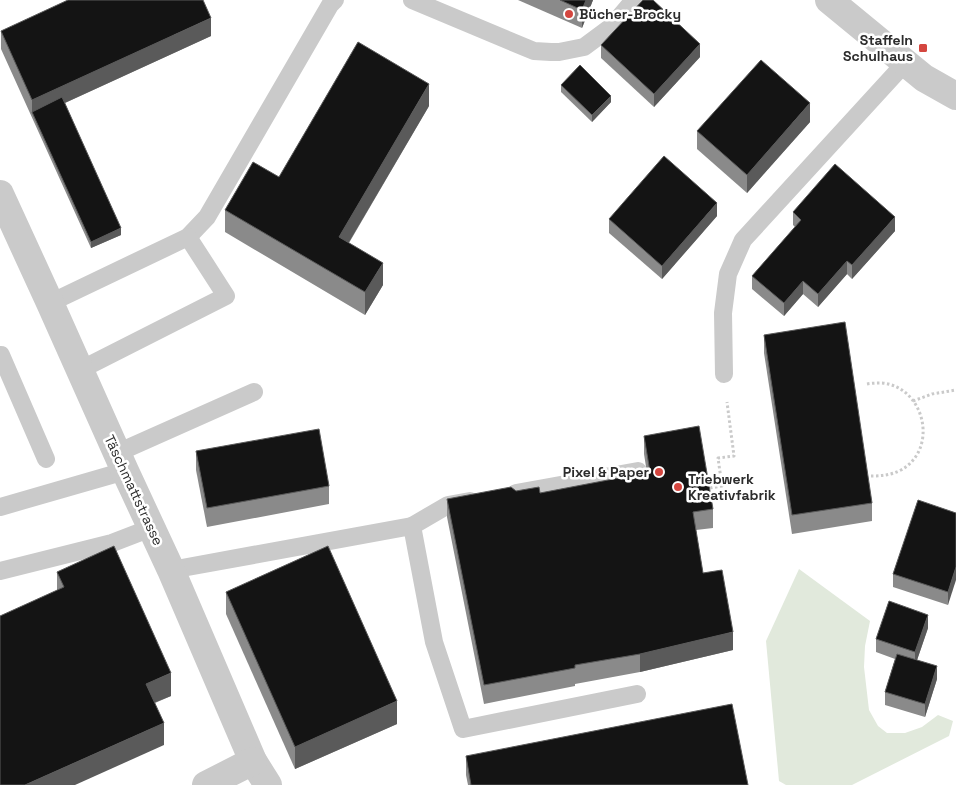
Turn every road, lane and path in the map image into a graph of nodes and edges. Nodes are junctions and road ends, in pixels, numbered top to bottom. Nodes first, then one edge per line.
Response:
1 (335, 0) edge
2 (412, 0) edge
3 (634, 0) edge
4 (829, 0) edge
5 (906, 62) junction
6 (956, 96) edge
7 (0, 194) edge
8 (188, 236) junction
9 (50, 303) junction
10 (0, 355) edge
11 (80, 370) junction
12 (724, 374) joint
13 (867, 384) dead end
14 (956, 390) edge
15 (254, 392) dead end
16 (913, 401) junction
17 (46, 459) dead end
18 (121, 462) junction
19 (638, 472) edge
20 (871, 476) dead end
21 (710, 488) edge
22 (0, 507) edge
23 (412, 526) junction
24 (151, 528) junction
25 (171, 570) junction
26 (0, 571) edge
27 (636, 694) dead end
28 (253, 761) junction
29 (206, 785) edge
30 (268, 785) edge

1 - 8 lane
2 - 3 lane
4 - 5 street
5 - 6 street
5 - 12 lane
7 - 9 street, Täschmattstrasse
8 - 9 lane
8 - 11 lane
9 - 11 street, Täschmattstrasse
10 - 17 lane
11 - 18 street, Täschmattstrasse
12 - 21 path
13 - 16 path
14 - 16 path
15 - 18 lane
16 - 20 path
18 - 22 lane
18 - 24 street, Täschmattstrasse
19 - 23 lane
23 - 25 lane
23 - 27 lane
24 - 25 street, Täschmattstrasse
24 - 26 lane
25 - 28 street, Täschmattstrasse
28 - 29 street
28 - 30 street, Täschmattstrasse

